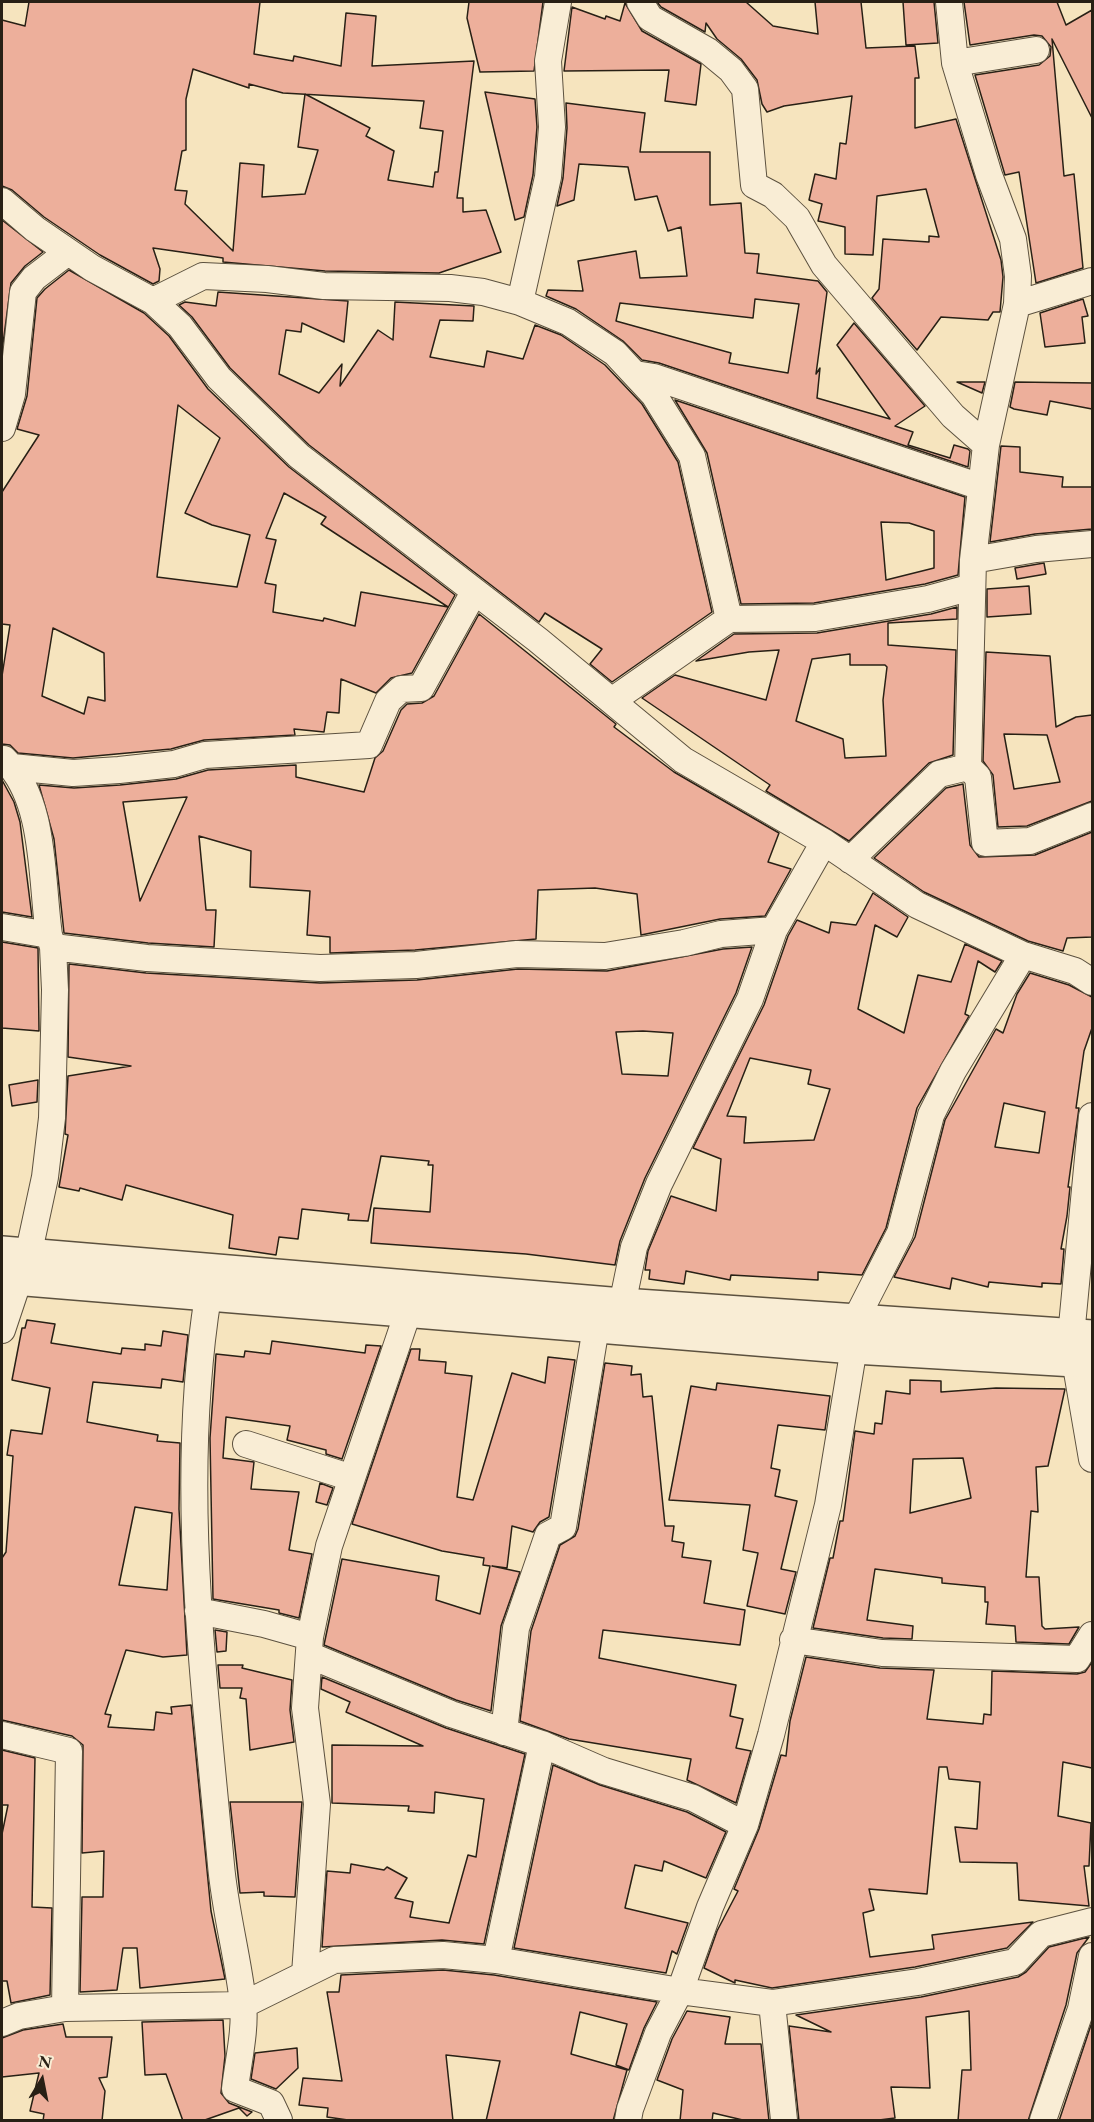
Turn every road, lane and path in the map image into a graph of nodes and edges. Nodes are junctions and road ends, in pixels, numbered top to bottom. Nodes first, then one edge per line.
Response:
1 (558, 2) edge
2 (640, 2) edge
3 (949, 2) edge
4 (1036, 50) dead end
5 (955, 63) junction
6 (2, 201) edge
7 (68, 252) junction
8 (1092, 281) edge
9 (153, 301) junction
10 (520, 302) junction
11 (1017, 304) junction
12 (635, 374) junction
13 (2, 428) edge
14 (986, 445) junction
15 (981, 486) junction
16 (1092, 544) edge
17 (973, 560) junction
18 (972, 587) junction
19 (474, 592) junction
20 (729, 619) junction
21 (613, 700) junction
22 (7, 762) edge
23 (968, 767) junction
24 (1092, 816) edge
25 (824, 842) junction
26 (850, 860) junction
27 (2, 927) edge
28 (774, 930) junction
29 (51, 941) junction
30 (1023, 955) junction
31 (1092, 982) edge
32 (1092, 1116) edge
33 (12, 1266) edge
34 (208, 1296) junction
35 (622, 1305) junction
36 (408, 1312) junction
37 (596, 1327) junction
38 (2, 1330) edge
39 (855, 1334) junction
40 (1083, 1348) edge
41 (246, 1444) dead end
42 (1092, 1459) edge
43 (352, 1478) junction
44 (198, 1611) junction
45 (1092, 1635) edge
46 (793, 1640) junction
47 (309, 1646) junction
48 (504, 1732) junction
49 (2, 1735) edge
50 (542, 1744) junction
51 (745, 1825) junction
52 (1092, 1921) edge
53 (1092, 1956) edge
54 (496, 1960) junction
55 (306, 1974) junction
56 (680, 1991) junction
57 (772, 2003) junction
58 (243, 2005) junction
59 (65, 2008) junction
60 (2, 2024) edge
61 (279, 2121) edge
62 (628, 2121) edge
63 (784, 2121) edge
64 (1043, 2121) edge

1 - 10 street
2 - 14 street
3 - 5 street
4 - 5 street
5 - 11 street
6 - 7 street
7 - 9 street
7 - 13 street
8 - 11 street
9 - 10 street
9 - 19 street
10 - 12 street
11 - 14 street
12 - 15 street
12 - 20 street
14 - 15 street
15 - 17 street
16 - 17 street
17 - 18 street
18 - 20 street
18 - 23 street
19 - 21 street
19 - 22 street
20 - 21 street
21 - 25 street
22 - 29 street
23 - 24 street
23 - 26 street
25 - 26 street
25 - 28 street
26 - 30 street
27 - 29 street
28 - 29 street
28 - 35 street
29 - 33 street
30 - 31 street
30 - 39 street
32 - 40 street
33 - 34 street
33 - 35 street
33 - 38 street
34 - 36 street
34 - 44 street
35 - 39 street
36 - 37 street
36 - 43 street
37 - 39 street
37 - 48 street
39 - 40 street
39 - 46 street
40 - 42 street
41 - 43 street
43 - 47 street
44 - 47 street
44 - 58 street
45 - 46 street
46 - 51 street
47 - 48 street
47 - 55 street
48 - 50 street
49 - 59 street
50 - 51 street
50 - 54 street
51 - 56 street
52 - 57 street
53 - 64 street
54 - 55 street
54 - 56 street
55 - 58 street
56 - 57 street
56 - 62 street
57 - 63 street
58 - 59 street
58 - 61 street
59 - 60 street

